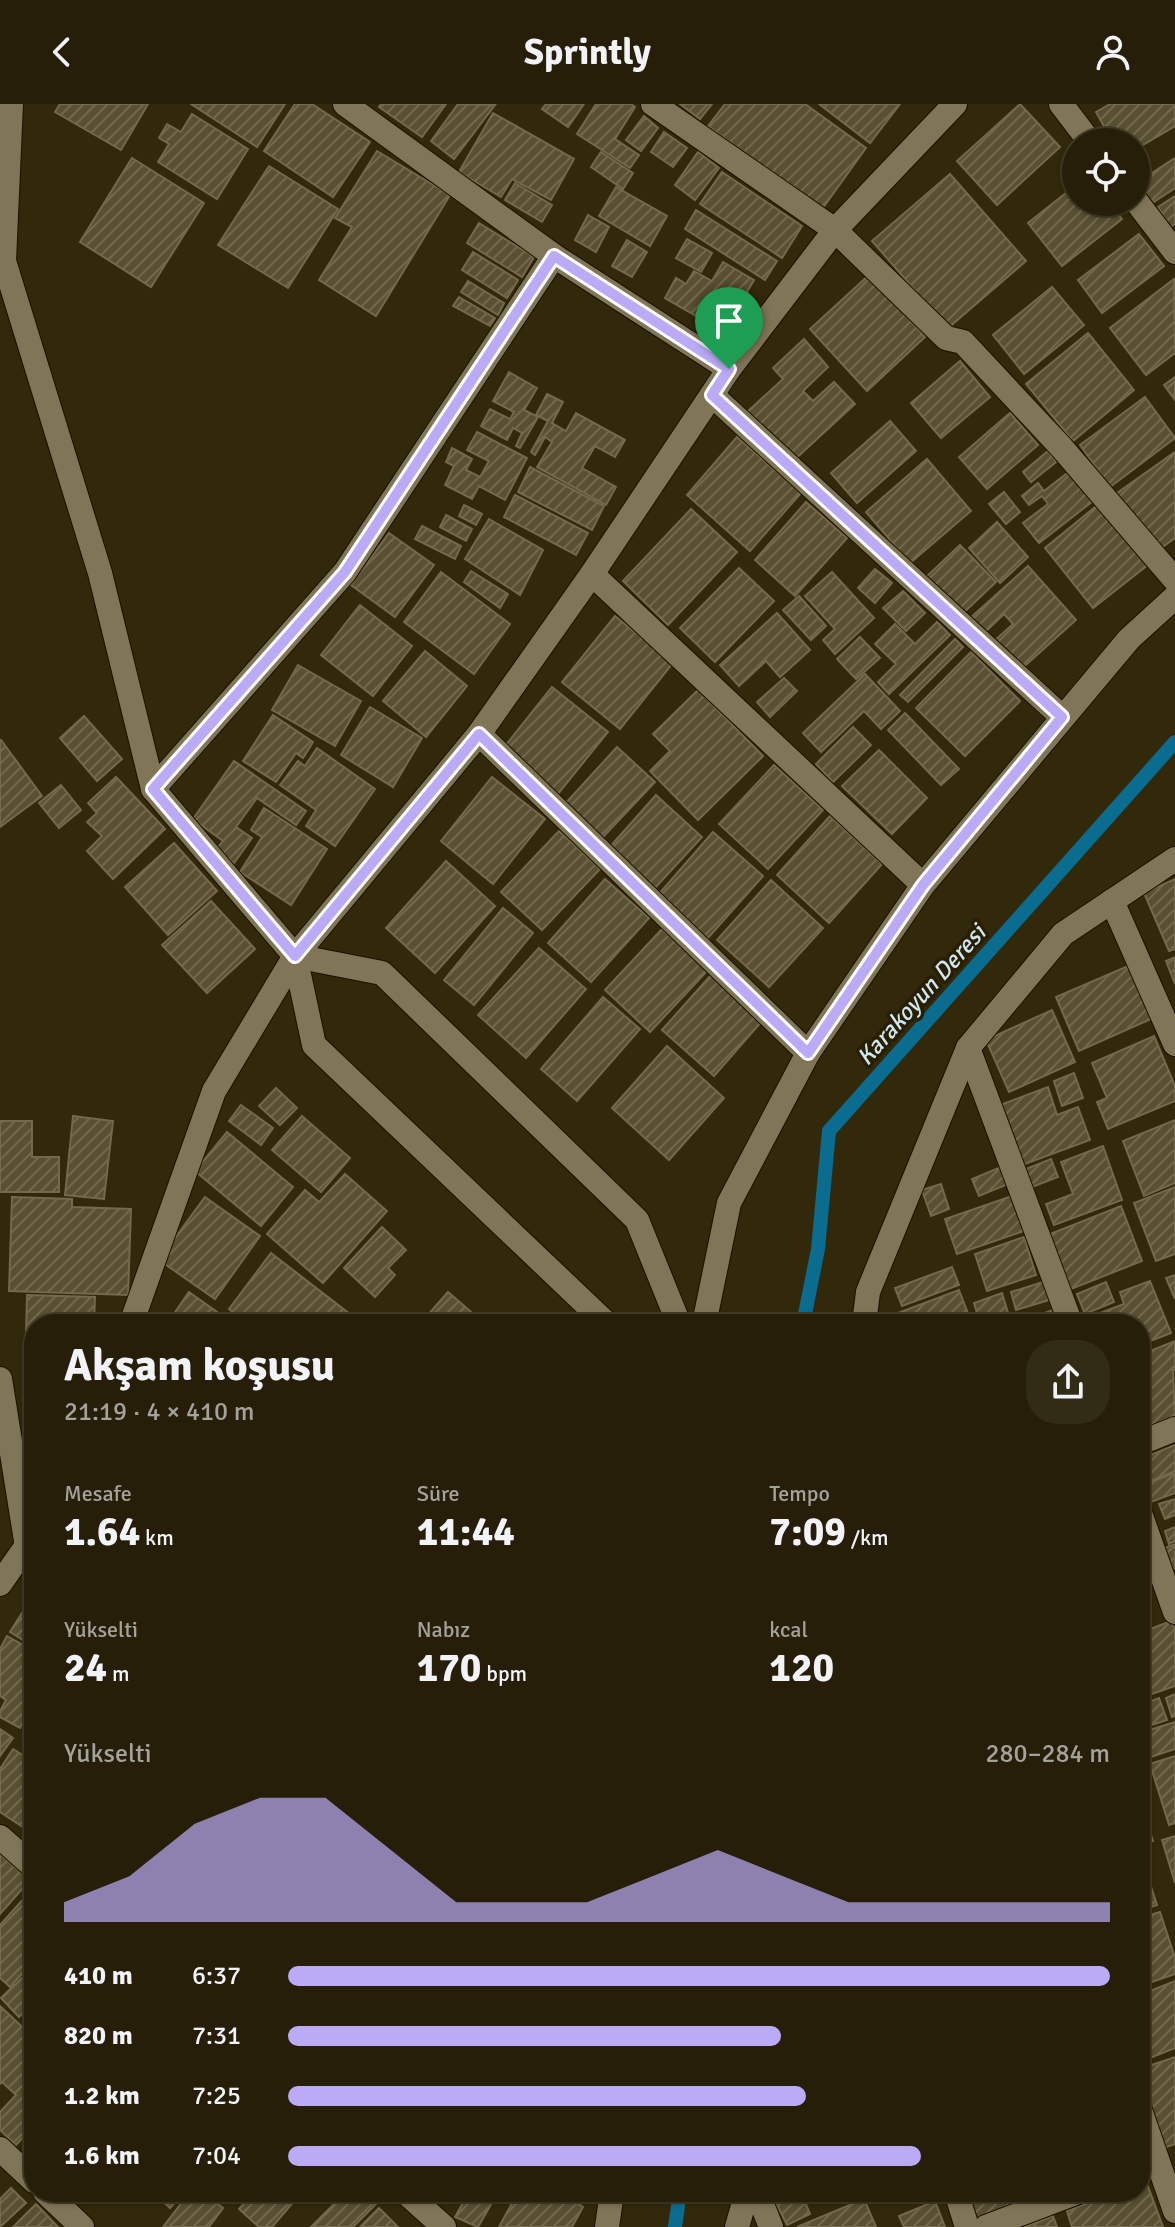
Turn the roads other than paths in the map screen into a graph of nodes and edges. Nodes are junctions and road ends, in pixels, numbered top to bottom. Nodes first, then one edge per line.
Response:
1 (11, 104) edge
2 (345, 104) edge
3 (653, 104) edge
4 (1061, 104) edge
5 (952, 105) edge
6 (1079, 128) edge
7 (1147, 216) edge
8 (835, 230) junction
9 (1175, 252) edge
10 (554, 256) junction
11 (729, 369) junction
12 (712, 395) junction
13 (592, 574) junction
14 (1175, 580) edge
15 (1175, 597) edge
16 (1062, 717) junction
17 (479, 734) junction
18 (153, 789) junction
19 (1175, 859) edge
20 (923, 885) junction
21 (1112, 901) junction
22 (295, 956) junction
23 (1175, 1044) edge
24 (968, 1048) junction
25 (808, 1053) junction
26 (868, 1292) junction
27 (135, 1314) edge
28 (596, 1314) edge
29 (675, 1314) edge
30 (706, 1314) edge
31 (865, 1314) edge
32 (876, 1314) edge
33 (1067, 1314) edge
34 (0, 1379) edge
35 (1175, 1429) edge
36 (1150, 1439) edge
37 (8, 1478) edge
38 (24, 1523) edge
39 (1150, 1541) edge
40 (24, 1555) edge
41 (0, 1584) edge
42 (1175, 1612) edge
43 (0, 1837) edge
44 (24, 1858) edge
45 (1150, 2141) edge
46 (0, 2149) edge
47 (1157, 2162) edge
48 (24, 2172) edge
49 (56, 2202) edge
50 (416, 2202) edge
51 (611, 2202) edge
52 (744, 2202) edge
53 (761, 2202) edge
54 (959, 2202) edge
55 (1052, 2202) edge
56 (1175, 2211) edge
57 (82, 2227) edge
58 (444, 2227) edge
59 (607, 2227) edge
60 (737, 2227) edge
61 (771, 2227) edge
62 (967, 2227) edge
63 (986, 2227) edge

1 - 18 street
2 - 10 street
3 - 8 street
4 - 6 street
5 - 8 street
7 - 9 street
8 - 11 street
8 - 14 street
10 - 11 street
10 - 18 street
11 - 12 street
12 - 13 street
12 - 16 street
13 - 17 street
13 - 20 street
15 - 16 street
16 - 20 street
17 - 22 street
17 - 25 street
18 - 22 street
19 - 21 street
20 - 25 street
21 - 23 street
21 - 24 street
22 - 27 street
22 - 28 street
22 - 29 street
24 - 26 street
24 - 33 street
25 - 30 street
26 - 31 street
26 - 32 street
34 - 37 street
35 - 36 street
37 - 38 street
39 - 42 street
40 - 41 street
43 - 44 street
45 - 47 street
46 - 48 street
47 - 56 street
49 - 57 street
50 - 58 street
51 - 59 street
52 - 60 street
53 - 61 street
54 - 62 street
55 - 63 street

